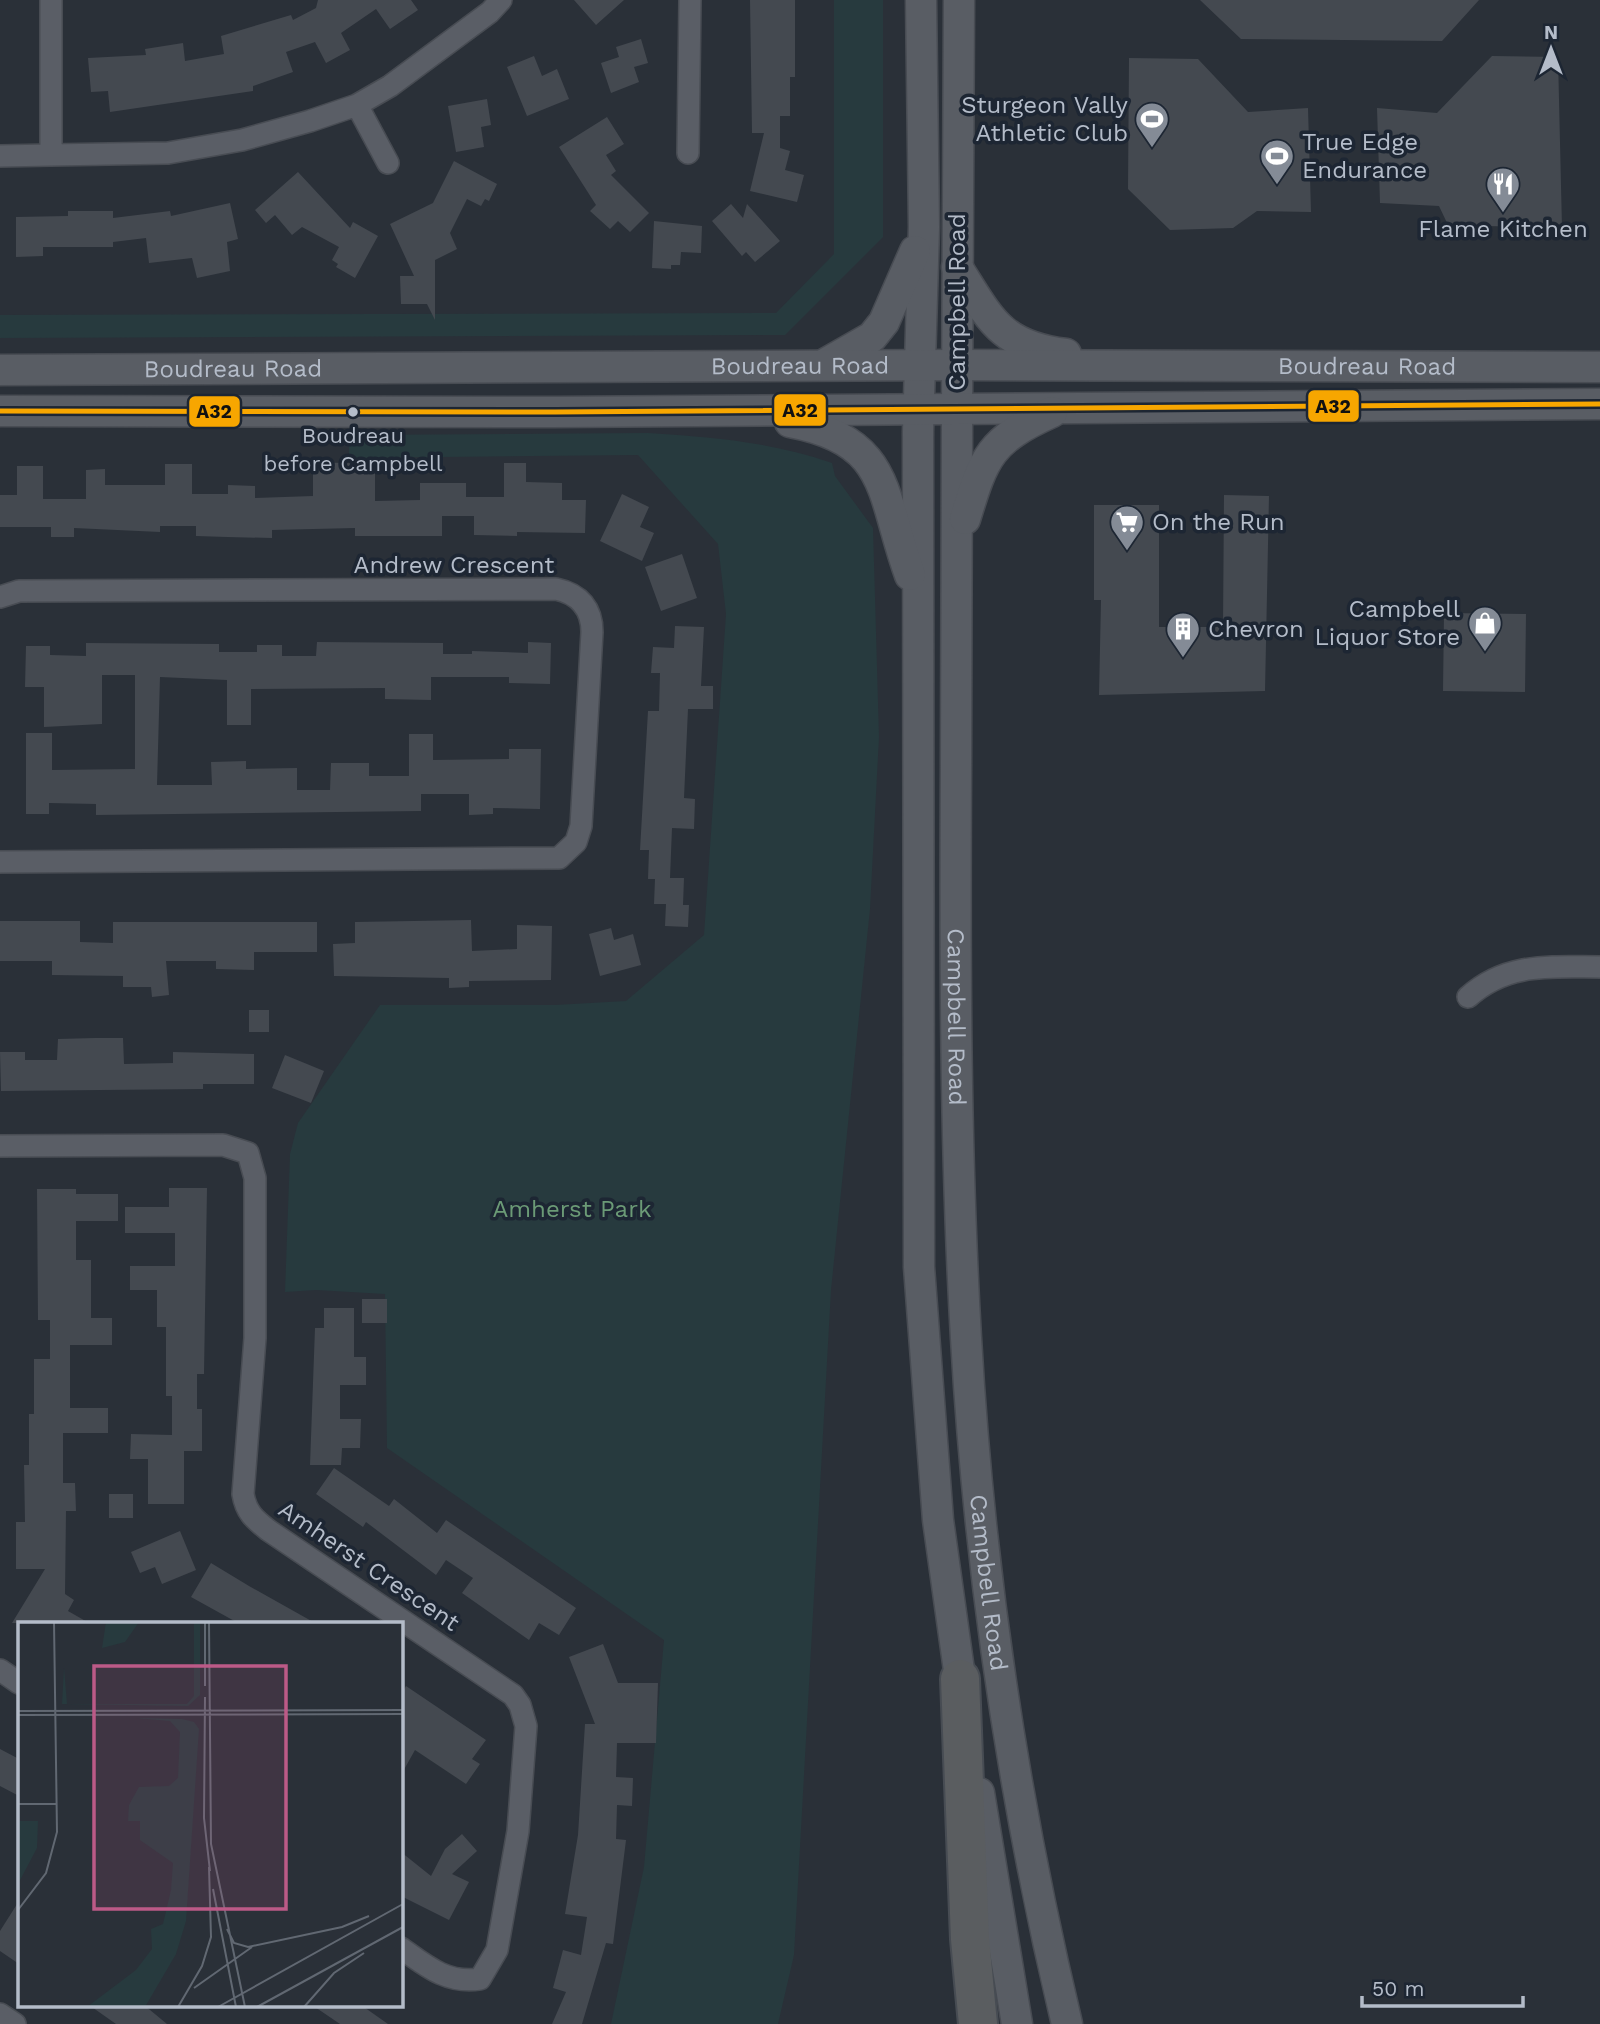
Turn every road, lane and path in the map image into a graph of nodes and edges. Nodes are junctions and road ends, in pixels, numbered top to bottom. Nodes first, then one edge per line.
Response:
1 (51, 0) edge
2 (502, 0) edge
3 (690, 0) edge
4 (921, 0) edge
5 (959, 0) edge
6 (357, 104) junction
7 (688, 153) dead end
8 (51, 155) junction
9 (0, 156) edge
10 (388, 163) dead end
11 (924, 228) junction
12 (957, 267) junction
13 (920, 365) junction
14 (957, 365) junction
15 (1160, 366) junction
16 (820, 367) junction
17 (1600, 367) edge
18 (0, 370) edge
19 (1600, 404) edge
20 (1065, 407) junction
21 (919, 410) junction
22 (957, 410) junction
23 (0, 411) edge
24 (734, 411) junction
25 (955, 550) junction
26 (0, 597) edge
27 (918, 597) junction
28 (0, 862) edge
29 (1600, 967) edge
30 (918, 991) junction
31 (956, 991) junction
32 (1468, 998) dead end
33 (0, 1146) edge
34 (0, 1670) edge
35 (960, 1679) junction
36 (18, 1682) edge
37 (402, 1949) edge
38 (0, 2014) edge
39 (15, 2024) edge
40 (978, 2024) edge
41 (1017, 2024) edge
42 (1067, 2024) edge

1 - 8 street
2 - 6 street
3 - 7 street
4 - 11 main road, Campbell Road
5 - 12 main road, Campbell Road
6 - 8 street
6 - 10 street
8 - 9 street
11 - 13 main road, Campbell Road
11 - 16 main road
12 - 14 main road, Campbell Road
12 - 15 main road
13 - 14 main road, Boudreau Road
13 - 16 main road, Boudreau Road
13 - 21 main road, Campbell Road
14 - 15 main road, Boudreau Road
14 - 22 main road, Campbell Road
15 - 17 main road, Boudreau Road
16 - 18 main road, Boudreau Road
19 - 20 main road, Boudreau Road
20 - 22 main road, Boudreau Road
20 - 25 main road
21 - 22 main road, Boudreau Road
21 - 24 main road, Boudreau Road
21 - 27 main road, Campbell Road
22 - 25 main road, Campbell Road
23 - 24 main road, Boudreau Road
24 - 27 main road
25 - 31 main road, Campbell Road
26 - 28 street, Andrew Crescent
27 - 30 main road, Campbell Road
29 - 32 street
30 - 31 street
30 - 35 main road, Campbell Road
31 - 42 main road, Campbell Road
33 - 37 street, Amherst Crescent
34 - 36 street
35 - 40 highway
35 - 41 main road, Campbell Road
38 - 39 street

